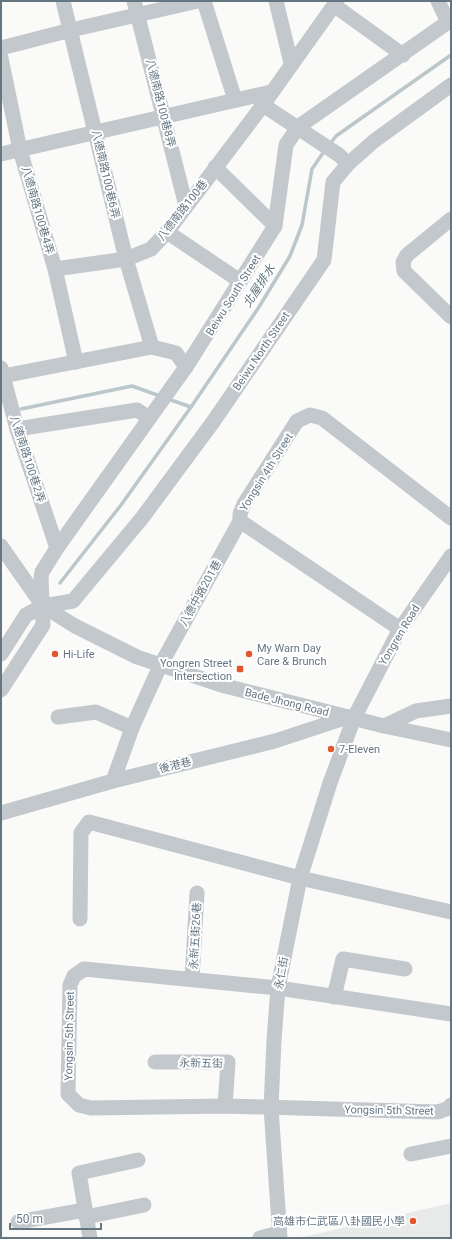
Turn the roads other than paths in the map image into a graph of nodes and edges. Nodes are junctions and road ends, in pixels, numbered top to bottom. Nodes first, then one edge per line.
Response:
1 (63, 1) edge
2 (198, 1) edge
3 (204, 1) edge
4 (276, 1) edge
5 (438, 1) edge
6 (336, 3) edge
7 (136, 8) edge
8 (449, 21) edge
9 (71, 30) junction
10 (1, 48) edge
11 (403, 55) junction
12 (1, 58) edge
13 (291, 63) junction
14 (451, 85) edge
15 (271, 92) junction
16 (235, 100) junction
17 (263, 104) junction
18 (164, 117) junction
19 (304, 131) junction
20 (96, 132) junction
21 (20, 150) junction
22 (1, 154) edge
23 (343, 160) junction
24 (215, 167) junction
25 (186, 206) junction
26 (451, 219) edge
27 (275, 226) junction
28 (167, 232) junction
29 (126, 259) junction
30 (55, 269) junction
31 (240, 281) junction
32 (451, 317) edge
33 (152, 346) junction
34 (76, 362) junction
35 (186, 367) junction
36 (2, 372) edge
37 (151, 416) junction
38 (17, 429) junction
39 (451, 518) edge
40 (240, 521) junction
41 (1, 546) edge
42 (57, 548) junction
43 (451, 556) edge
44 (43, 606) junction
45 (400, 629) junction
46 (1, 654) edge
47 (160, 666) junction
48 (1, 690) edge
49 (451, 706) edge
50 (58, 717) dead end
51 (352, 717) junction
52 (384, 726) junction
53 (132, 728) junction
54 (451, 740) edge
55 (113, 781) junction
56 (1, 812) edge
57 (300, 878) junction
58 (197, 893) dead end
59 (451, 912) edge
60 (80, 918) dead end
61 (405, 969) dead end
62 (192, 979) junction
63 (278, 988) junction
64 (334, 997) junction
65 (451, 1014) edge
66 (155, 1062) dead end
67 (225, 1106) junction
68 (271, 1108) junction
69 (450, 1108) edge
70 (451, 1146) edge
71 (411, 1154) dead end
72 (138, 1160) dead end
73 (144, 1205) dead end
74 (86, 1213) junction
75 (18, 1222) dead end
76 (279, 1236) edge
77 (90, 1238) edge
78 (260, 1238) edge

1 - 9 street, 八德南路100巷6弄
2 - 7 street
3 - 16 street
4 - 13 street
5 - 8 street
6 - 11 street
6 - 13 street, 八德南路100巷
7 - 9 street
7 - 18 street, 八德南路100巷8弄
8 - 11 street, Beiwu South Street
9 - 10 street
9 - 20 street, 八德南路100巷6弄
11 - 19 street, Beiwu South Street
12 - 21 street, 八德南路100巷4弄
13 - 15 street, 八德南路100巷
14 - 23 street, Beiwu North Street
15 - 16 street
15 - 17 street, 八德南路100巷
16 - 18 street
17 - 19 street
17 - 24 street, 八德南路100巷
18 - 20 street
18 - 25 street, 八德南路100巷8弄
19 - 23 street
19 - 27 street, Beiwu South Street
20 - 21 street
20 - 29 street, 八德南路100巷6弄
21 - 22 street
21 - 30 street, 八德南路100巷4弄
23 - 44 street, Beiwu North Street
24 - 25 street, 八德南路100巷
24 - 27 street
25 - 28 street, 八德南路100巷
26 - 32 street
27 - 31 street, Beiwu South Street
28 - 29 street, 八德南路100巷
28 - 31 street
29 - 30 street, 八德南路100巷
29 - 33 street, 八德南路100巷6弄
30 - 34 street, 八德南路100巷4弄
31 - 35 street, Beiwu South Street
33 - 34 street
33 - 35 street
34 - 36 street
35 - 37 street, Beiwu South Street
36 - 38 street, 八德南路100巷2弄
37 - 38 street
37 - 42 street, Beiwu South Street
38 - 42 street, 八德南路100巷2弄
39 - 40 street, Yongsin 4th Street
40 - 45 street, Yongsin 4th Street
40 - 47 street, 八德中路201巷
41 - 44 street, Bade Jhong Road
42 - 44 street, Beiwu South Street
43 - 45 street, Yongren Road
44 - 46 street, Beiwu North Street
44 - 47 street, Bade Jhong Road
44 - 48 street, Beiwu South Street
45 - 51 street, Yongren Road
47 - 51 street, Bade Jhong Road
47 - 53 street, 八德中路201巷
49 - 52 street
50 - 53 street
51 - 52 street, Bade Jhong Road
51 - 55 street, 後港巷
51 - 57 street, 永仁街
52 - 54 street, Bade Jhong Road
53 - 55 street, 八德中路201巷
55 - 56 street, 後港巷
57 - 59 street
57 - 60 street
57 - 63 street, 永仁街
58 - 62 street, 永新五街26巷
61 - 64 street
62 - 63 street, Yongsin 5th Street
62 - 67 street, Yongsin 5th Street
63 - 64 street, Yongsin 5th Street
63 - 68 street, 永仁街
64 - 65 street, Yongsin 5th Street
66 - 67 street, 永新五街
67 - 68 street, Yongsin 5th Street
68 - 69 street, Yongsin 5th Street
68 - 76 street, 永仁街
70 - 71 street
72 - 74 street
73 - 74 street
74 - 75 street
74 - 77 street
76 - 78 street

